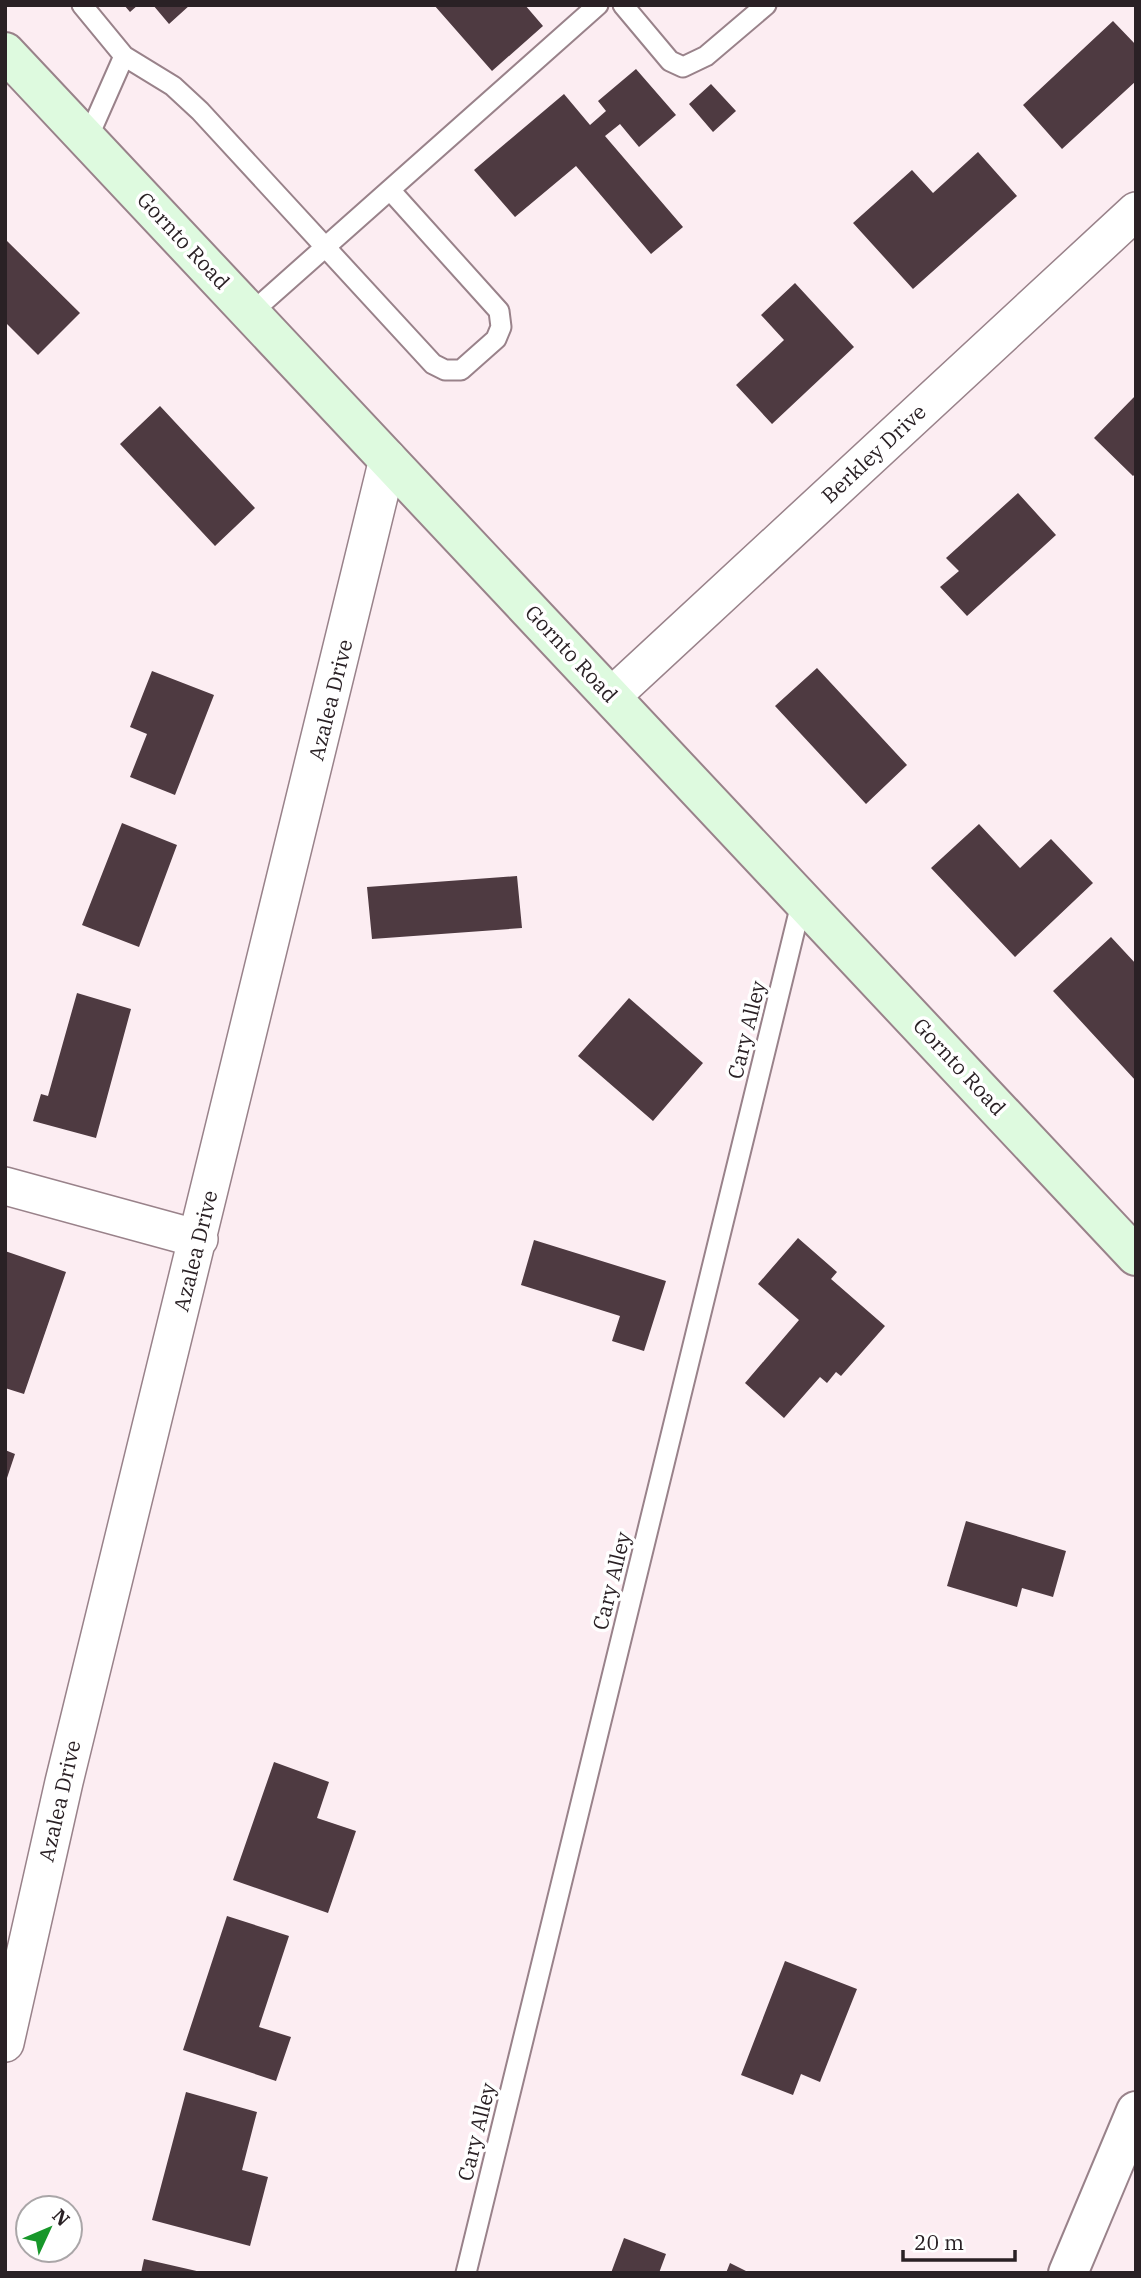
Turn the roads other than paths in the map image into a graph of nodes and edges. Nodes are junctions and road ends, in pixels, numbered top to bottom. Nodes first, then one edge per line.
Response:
1 (82, 5) edge
2 (598, 5) edge
3 (623, 5) edge
4 (766, 5) edge
5 (5, 52) edge
6 (124, 56) junction
7 (83, 135) junction
8 (390, 190) junction
9 (1136, 211) edge
10 (326, 246) junction
11 (251, 313) junction
12 (388, 459) junction
13 (612, 696) junction
14 (802, 900) junction
15 (5, 1186) edge
16 (199, 1239) junction
17 (1136, 1256) edge
18 (5, 2043) edge
19 (1136, 2111) edge
20 (466, 2273) edge
21 (1068, 2273) edge

1 - 6 lane
2 - 8 lane
3 - 4 lane
5 - 7 main road, Gornto Road
6 - 7 lane
6 - 10 lane
7 - 11 main road, Gornto Road
8 - 10 lane
8 - 10 lane
9 - 13 street, Berkley Drive
10 - 11 lane
11 - 12 main road, Gornto Road
12 - 13 main road, Gornto Road
12 - 16 street, Azalea Drive
13 - 14 main road, Gornto Road
14 - 17 main road, Gornto Road
14 - 20 lane, Cary Alley
15 - 16 street
16 - 18 street, Azalea Drive
19 - 21 street

